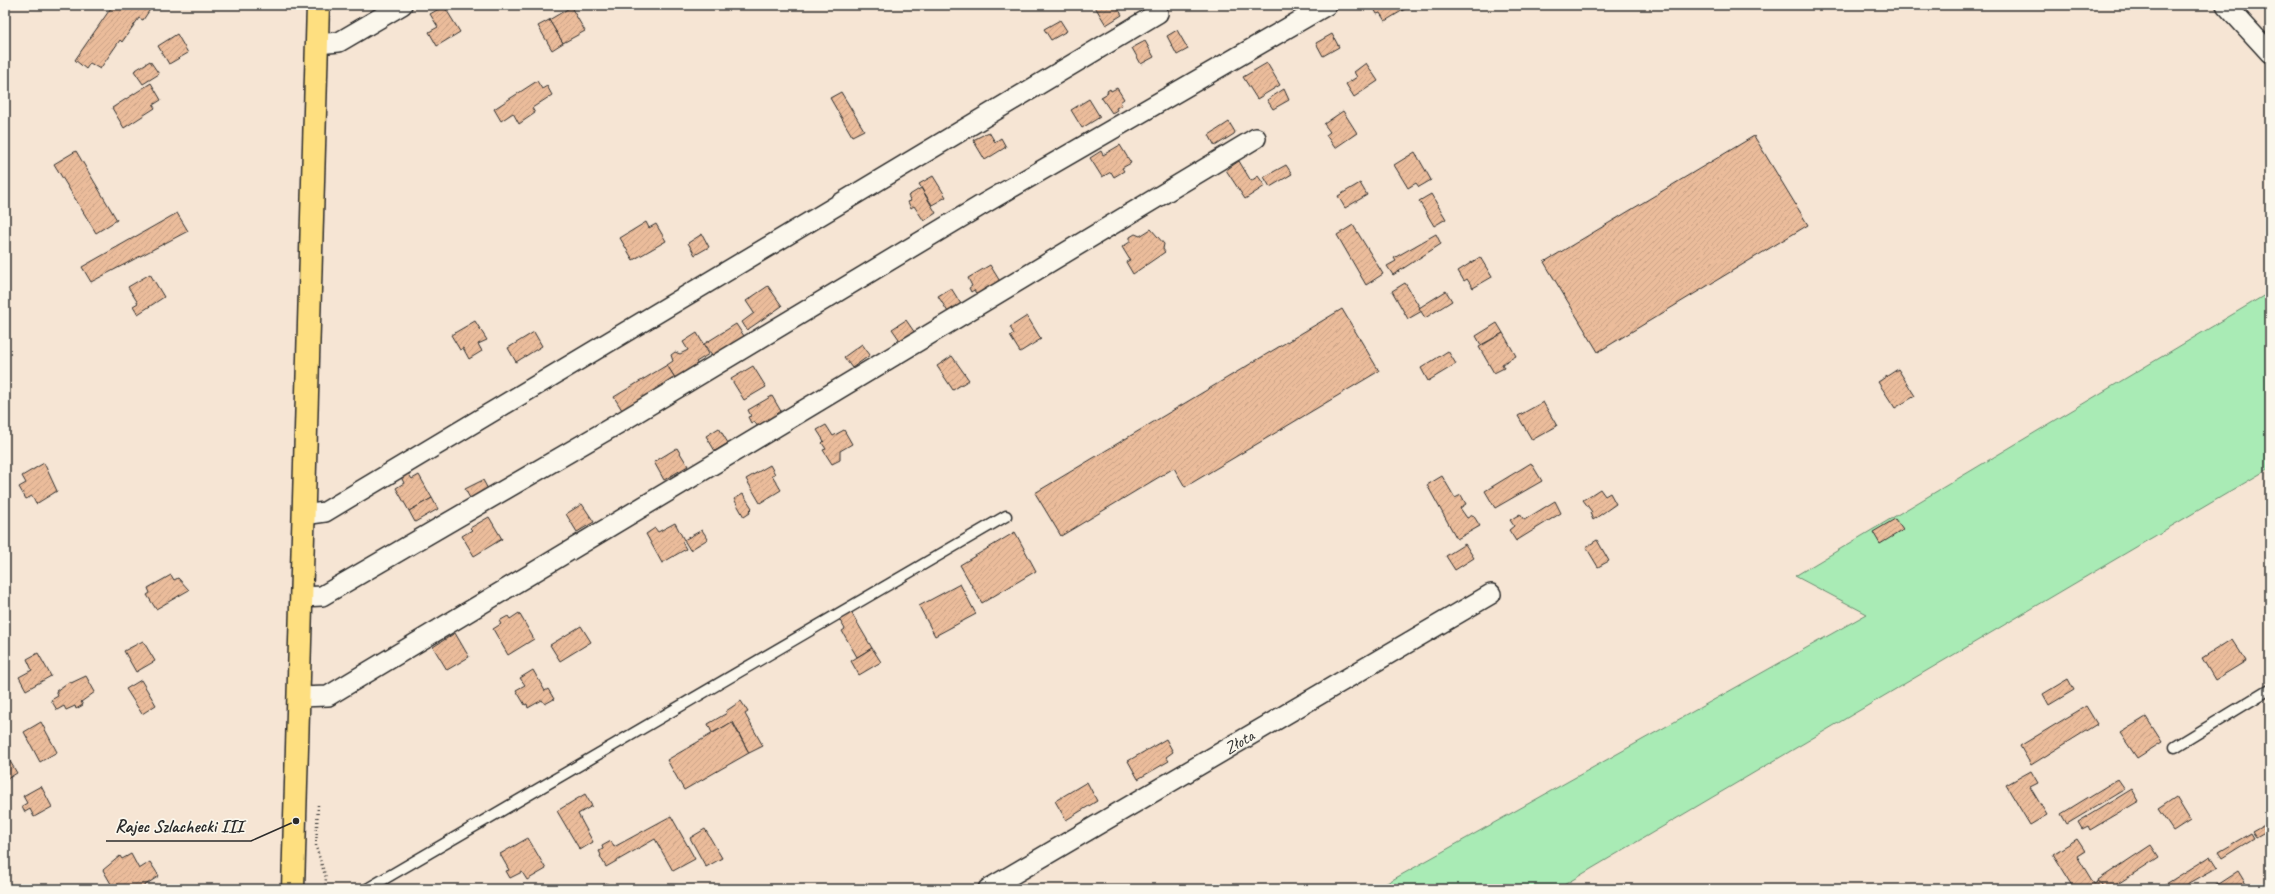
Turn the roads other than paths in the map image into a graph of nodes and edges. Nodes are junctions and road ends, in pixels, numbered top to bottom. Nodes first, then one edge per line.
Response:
1 (318, 5) edge
2 (402, 5) edge
3 (1327, 5) edge
4 (2226, 5) edge
5 (1158, 13) dead end
6 (317, 44) junction
7 (2270, 53) edge
8 (1256, 138) dead end
9 (304, 515) junction
10 (1006, 516) dead end
11 (1491, 594) dead end
12 (301, 597) junction
13 (2270, 689) edge
14 (299, 697) junction
15 (2175, 748) dead end
16 (293, 889) edge
17 (367, 889) edge
18 (988, 889) edge

1 - 6 main road
2 - 6 street
3 - 12 street
4 - 7 street
5 - 9 street
6 - 9 main road
8 - 14 street
9 - 12 main road
10 - 17 lane
11 - 18 street, Złota
12 - 14 main road
13 - 15 lane
14 - 16 main road

